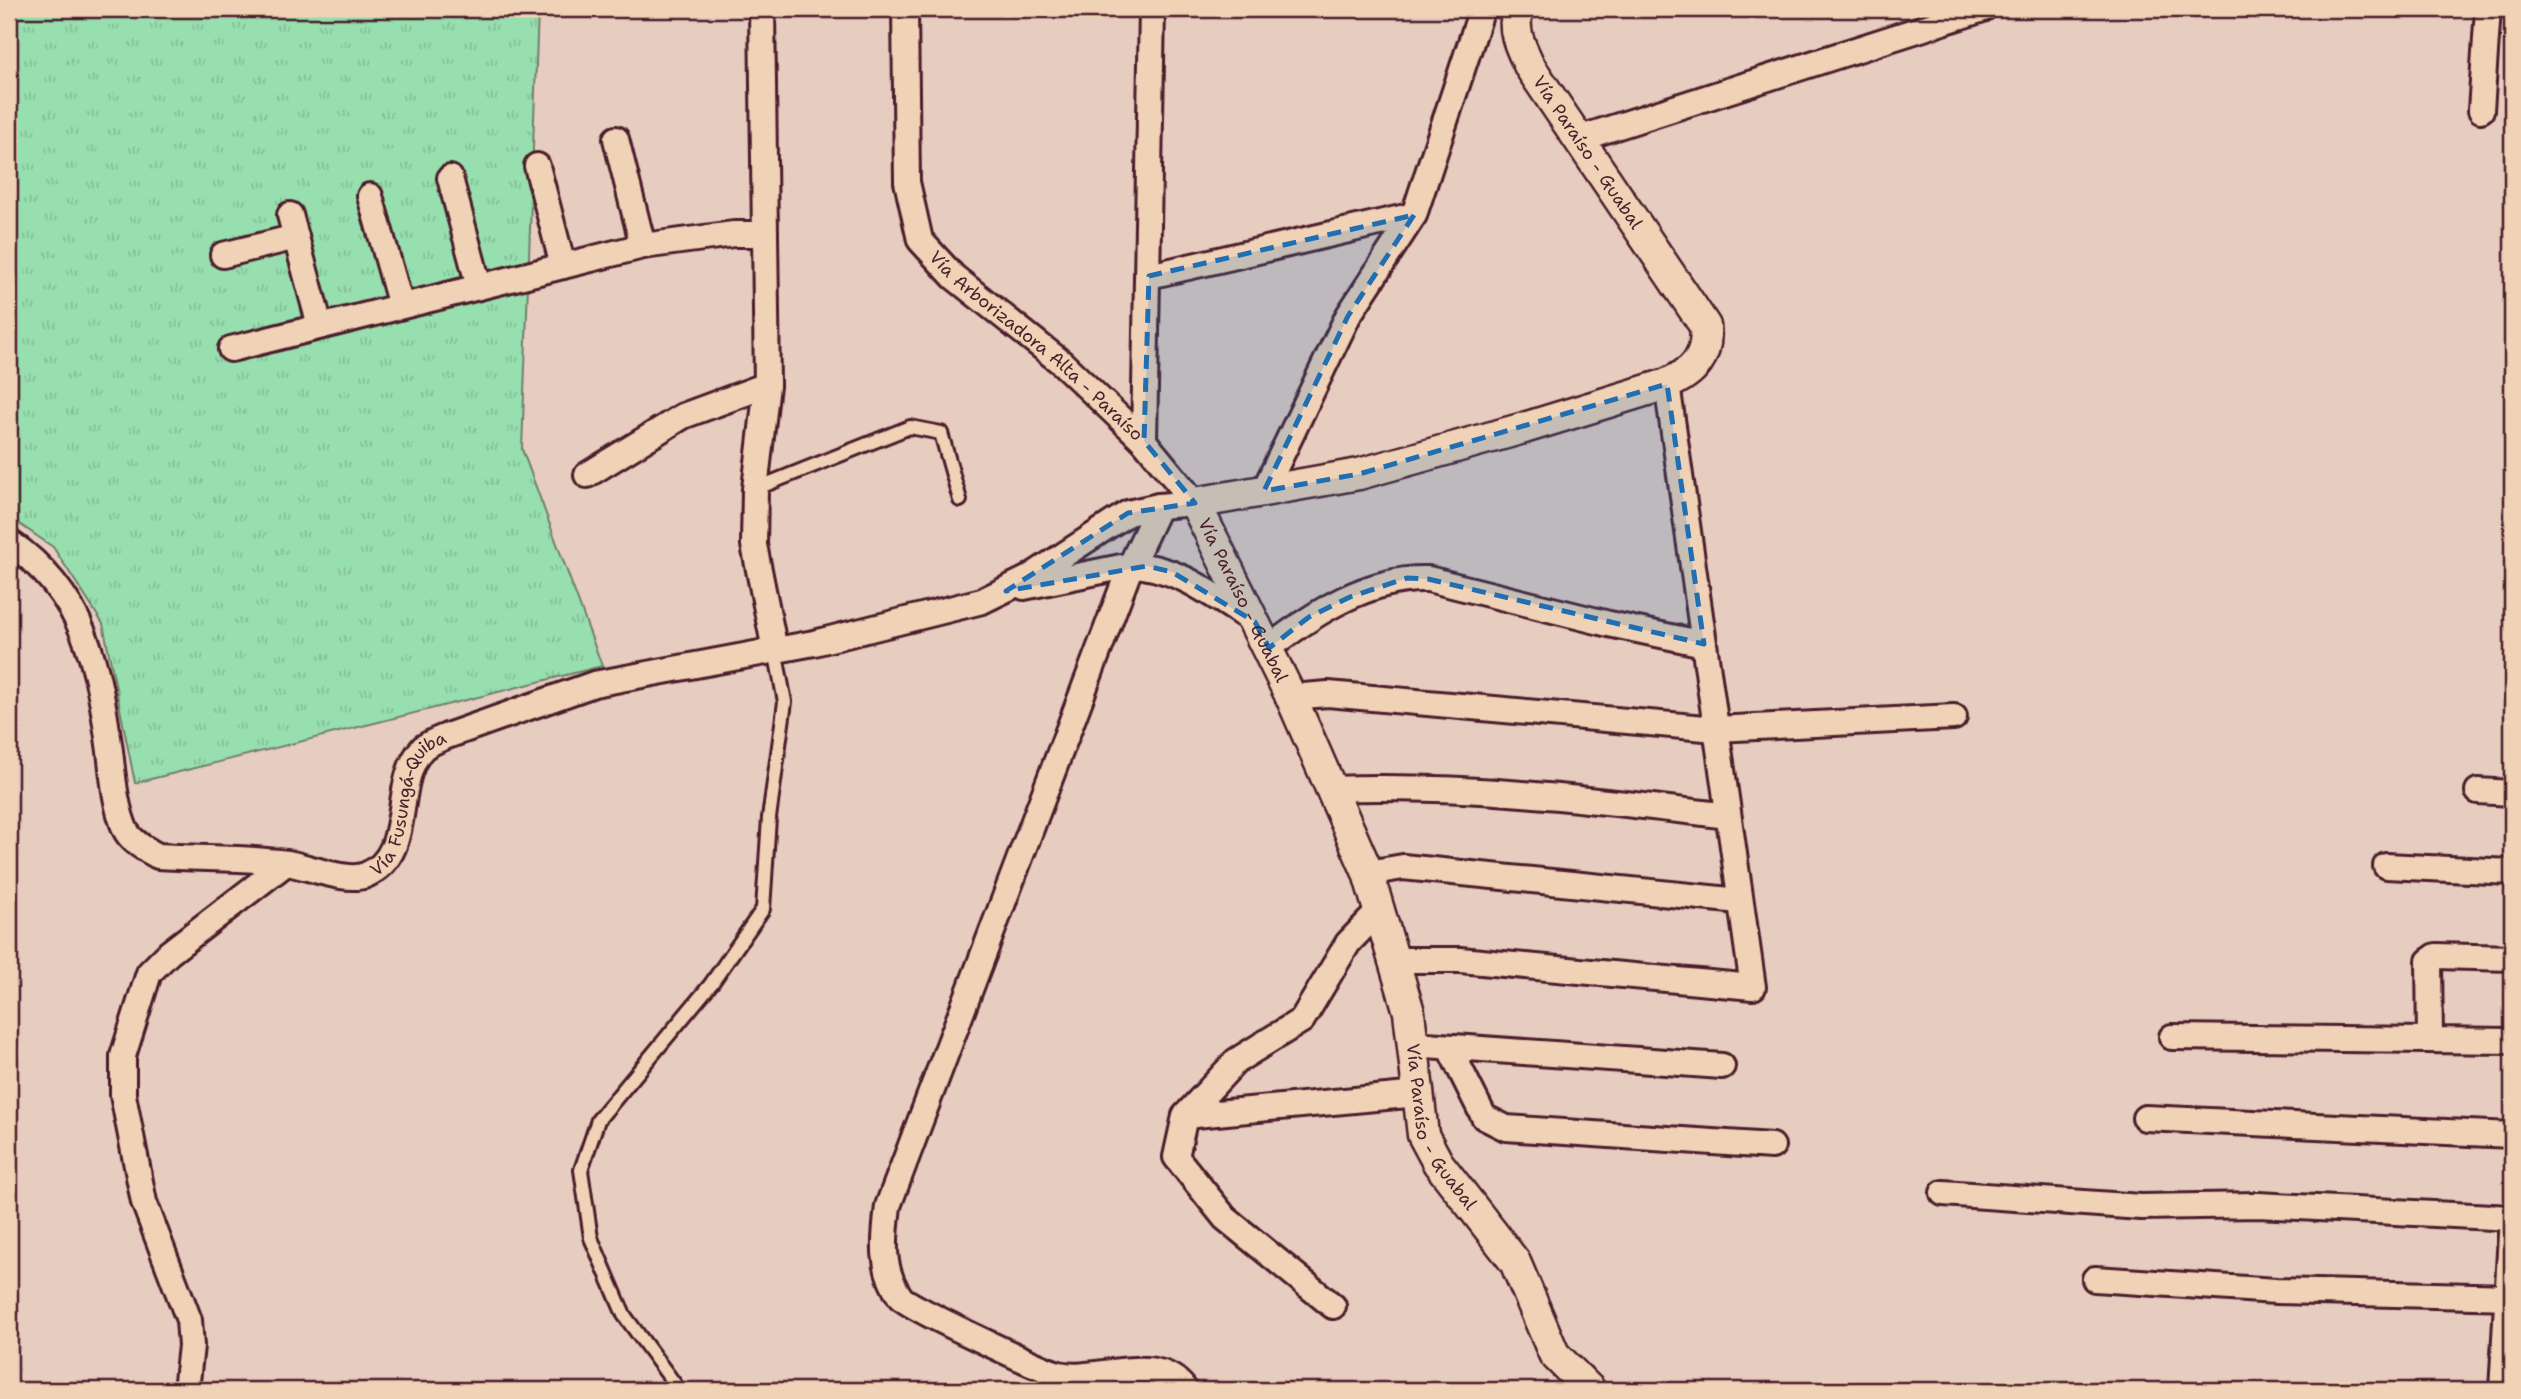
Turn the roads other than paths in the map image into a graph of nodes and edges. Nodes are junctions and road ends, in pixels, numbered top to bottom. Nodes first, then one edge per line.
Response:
1 (762, 9) edge
2 (905, 9) edge
3 (1152, 9) edge
4 (1482, 9) edge
5 (1518, 9) edge
6 (1983, 9) edge
7 (2488, 9) edge
8 (2481, 110) dead end
9 (616, 139) dead end
10 (1578, 139) junction
11 (537, 166) dead end
12 (450, 178) dead end
13 (370, 196) dead end
14 (1414, 215) junction
15 (765, 234) junction
16 (643, 246) junction
17 (223, 255) dead end
18 (563, 266) junction
19 (1149, 276) junction
20 (479, 287) junction
21 (401, 306) junction
22 (320, 326) junction
23 (231, 349) dead end
24 (1667, 384) junction
25 (767, 385) junction
26 (1144, 442) junction
27 (587, 475) dead end
28 (755, 489) junction
29 (1264, 491) junction
30 (960, 500) dead end
31 (1195, 503) junction
32 (1159, 506) junction
33 (9, 542) edge
34 (1131, 565) junction
35 (1006, 591) junction
36 (1255, 622) junction
37 (1704, 644) junction
38 (1269, 648) junction
39 (775, 650) junction
40 (1291, 696) junction
41 (1954, 717) dead end
42 (1716, 729) junction
43 (1331, 789) junction
44 (2478, 792) dead end
45 (2512, 793) edge
46 (1728, 816) junction
47 (286, 863) junction
48 (2386, 866) dead end
49 (2512, 872) edge
50 (1368, 873) junction
51 (1740, 901) junction
52 (1379, 911) junction
53 (2512, 958) edge
54 (1394, 960) junction
55 (2172, 1037) dead end
56 (2430, 1038) junction
57 (2512, 1041) edge
58 (1412, 1044) junction
59 (1449, 1047) junction
60 (1722, 1066) dead end
61 (1418, 1094) junction
62 (1185, 1116) junction
63 (2145, 1118) dead end
64 (2512, 1135) edge
65 (1772, 1146) dead end
66 (1943, 1193) dead end
67 (2512, 1218) edge
68 (2095, 1279) dead end
69 (2510, 1297) edge
70 (1333, 1306) dead end
71 (186, 1390) edge
72 (679, 1390) edge
73 (1185, 1390) edge
74 (1590, 1390) edge
75 (2501, 1390) edge

1 - 15 street
2 - 26 street, Vía Arborizadora Alta - Paraíso
3 - 19 street
4 - 14 street
5 - 10 street, Vía Paraíso - Guabal
6 - 10 street
7 - 8 street
9 - 16 street
10 - 24 street, Vía Paraíso - Guabal
11 - 18 street
12 - 20 street
13 - 21 street
14 - 19 street
14 - 29 street
15 - 16 street
15 - 25 street
16 - 18 street
17 - 22 street
18 - 20 street
19 - 26 street
20 - 21 street
21 - 22 street
22 - 23 street
24 - 29 street, Vía Paraíso - Guabal
24 - 37 street
25 - 27 street
25 - 28 street
26 - 31 street, Vía Arborizadora Alta - Paraíso
28 - 30 lane
28 - 39 street
29 - 31 street, Vía Paraíso - Guabal
31 - 32 street
31 - 36 street, Vía Paraíso - Guabal
32 - 34 street
32 - 35 street
33 - 47 street, Vía Fusungá-Quiba
34 - 35 street
34 - 36 street
34 - 73 street
35 - 39 street, Vía Fusungá-Quiba
36 - 38 street, Vía Paraíso - Guabal
37 - 38 street
37 - 42 street
38 - 40 street, Vía Paraíso - Guabal
39 - 47 street, Vía Fusungá-Quiba
39 - 72 lane
40 - 42 street
40 - 43 street, Vía Paraíso - Guabal
41 - 42 street
42 - 46 street
43 - 46 street
43 - 50 street, Vía Paraíso - Guabal
44 - 45 street
46 - 51 street
47 - 71 street
48 - 49 street
50 - 51 street
50 - 52 street, Vía Paraíso - Guabal
51 - 54 street
52 - 54 street, Vía Paraíso - Guabal
52 - 62 street
53 - 56 street
54 - 58 street, Vía Paraíso - Guabal
55 - 56 street
56 - 57 street
58 - 59 street
58 - 61 street, Vía Paraíso - Guabal
59 - 60 street
59 - 65 street
61 - 62 street
61 - 74 street, Vía Paraíso - Guabal
62 - 70 street
63 - 64 street
66 - 67 street
67 - 69 street
68 - 69 street
69 - 75 street

